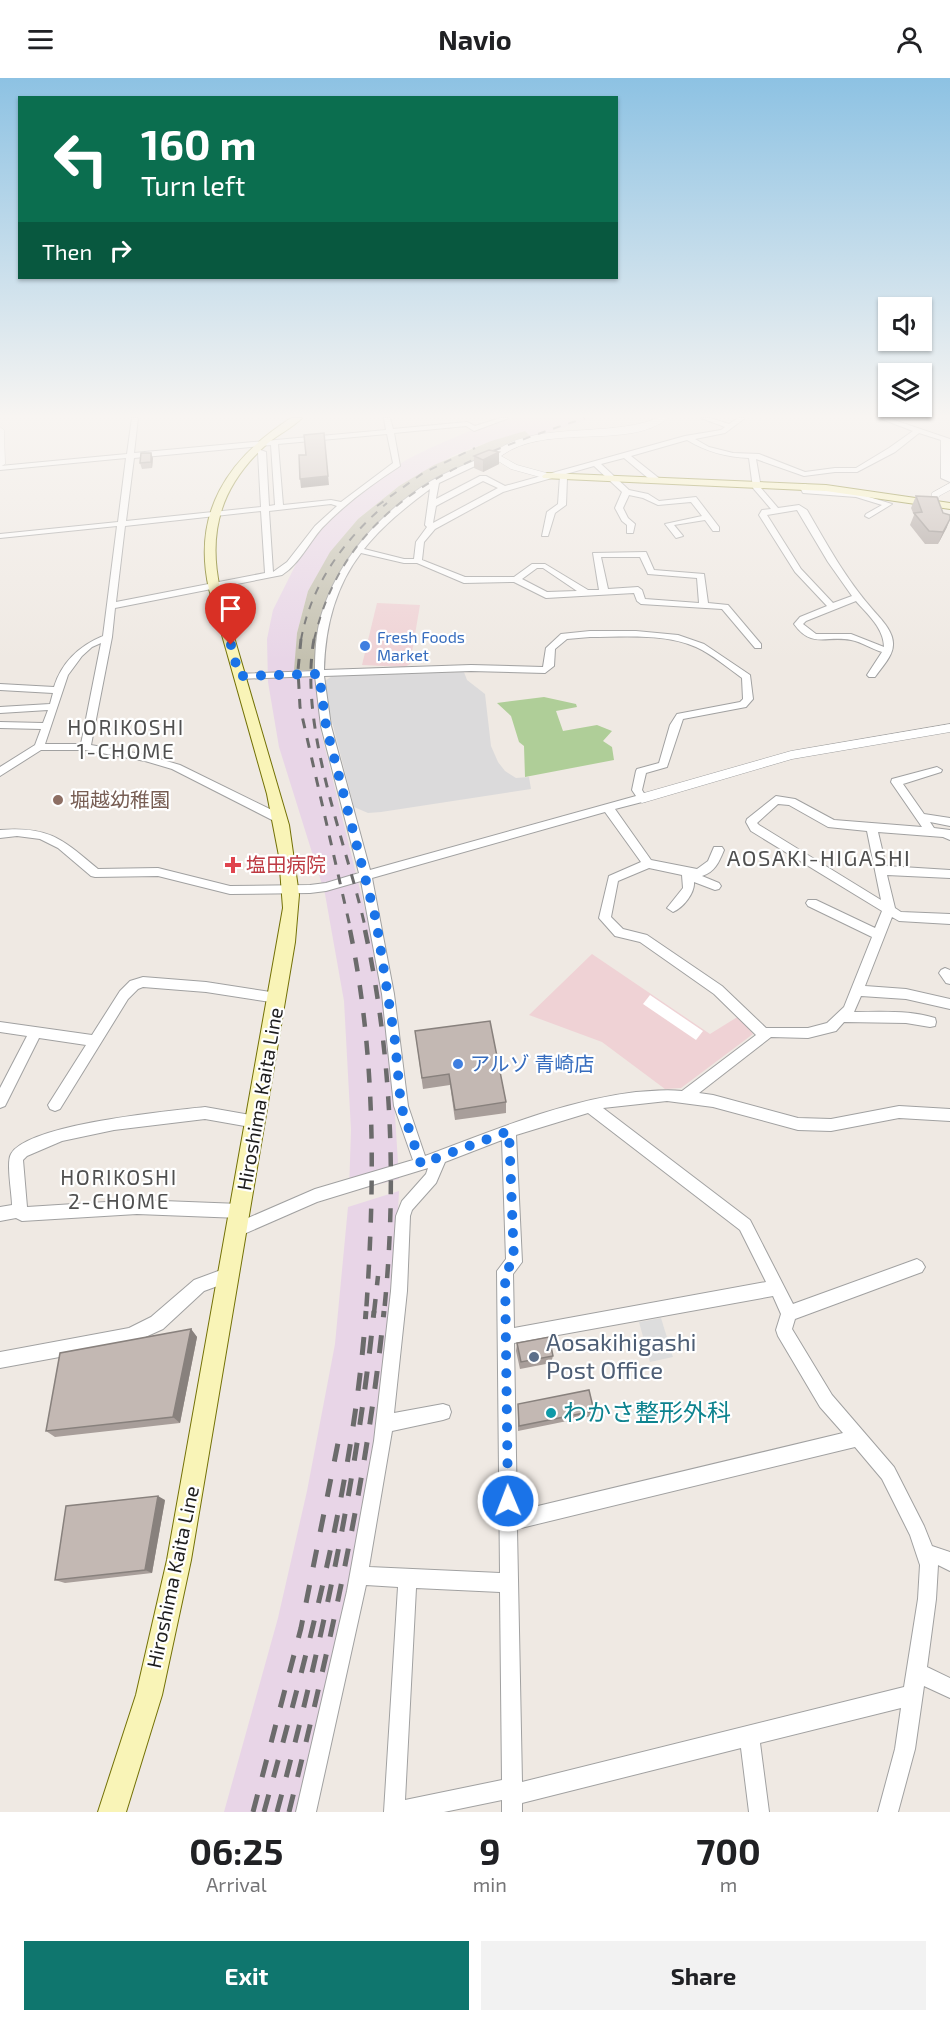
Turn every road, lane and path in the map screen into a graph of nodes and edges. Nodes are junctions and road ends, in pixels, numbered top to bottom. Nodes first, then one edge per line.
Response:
1 (124, 499) edge
2 (220, 499) edge
3 (265, 499) edge
4 (277, 499) edge
5 (350, 499) edge
6 (411, 499) edge
7 (433, 499) edge
8 (443, 499) edge
9 (486, 499) edge
10 (562, 499) edge
11 (623, 499) edge
12 (651, 499) edge
13 (767, 499) edge
14 (870, 499) edge
15 (907, 499) edge
16 (934, 499) edge
17 (933, 503) junction
18 (433, 504) junction
19 (342, 505) junction
20 (950, 506) edge
21 (279, 507) junction
22 (266, 508) junction
23 (776, 510) junction
24 (213, 514) junction
25 (869, 516) dead end
26 (707, 517) junction
27 (121, 524) junction
28 (432, 527) junction
29 (716, 529) dead end
30 (630, 531) dead end
31 (545, 534) dead end
32 (0, 536) edge
33 (679, 536) dead end
34 (359, 550) junction
35 (418, 561) junction
36 (269, 575) junction
37 (516, 579) junction
38 (214, 585) junction
39 (604, 591) junction
40 (585, 592) junction
41 (857, 597) junction
42 (110, 606) junction
43 (704, 606) junction
44 (831, 606) junction
45 (107, 637) junction
46 (758, 646) dead end
47 (887, 650) junction
48 (319, 674) junction
49 (872, 675) dead end
50 (239, 676) junction
51 (0, 687) edge
52 (57, 690) junction
53 (54, 707) junction
54 (0, 710) edge
55 (0, 725) edge
56 (47, 726) junction
57 (950, 728) edge
58 (39, 747) junction
59 (85, 747) junction
60 (938, 770) dead end
61 (0, 772) edge
62 (642, 798) junction
63 (609, 809) junction
64 (921, 817) junction
65 (280, 819) junction
66 (950, 822) edge
67 (872, 828) junction
68 (932, 832) junction
69 (0, 834) edge
70 (950, 836) edge
71 (718, 850) dead end
72 (648, 864) junction
73 (881, 870) junction
74 (950, 874) edge
75 (366, 875) junction
76 (688, 875) junction
77 (715, 886) dead end
78 (292, 890) junction
79 (812, 903) dead end
80 (673, 908) dead end
81 (889, 909) junction
82 (950, 919) edge
83 (879, 935) junction
84 (856, 991) junction
85 (278, 998) junction
86 (950, 1004) edge
87 (842, 1017) junction
88 (930, 1022) dead end
89 (0, 1027) edge
90 (35, 1033) junction
91 (765, 1035) junction
92 (95, 1041) junction
93 (684, 1097) junction
94 (0, 1102) edge
95 (55, 1104) dead end
96 (590, 1106) junction
97 (950, 1115) edge
98 (256, 1122) junction
99 (509, 1131) junction
100 (439, 1158) junction
101 (421, 1164) junction
102 (20, 1210) junction
103 (240, 1211) junction
104 (0, 1214) edge
105 (237, 1230) junction
106 (917, 1267) dead end
107 (229, 1275) junction
108 (776, 1288) junction
109 (789, 1313) junction
110 (506, 1337) junction
111 (0, 1360) edge
112 (443, 1412) dead end
113 (383, 1425) junction
114 (858, 1438) junction
115 (508, 1522) junction
116 (925, 1554) junction
117 (950, 1562) edge
118 (359, 1576) junction
119 (408, 1577) junction
120 (509, 1583) junction
121 (916, 1672) junction
122 (950, 1688) edge
123 (913, 1695) junction
124 (749, 1736) junction
125 (512, 1799) edge
126 (112, 1812) edge
127 (306, 1812) edge
128 (394, 1812) edge
129 (759, 1812) edge
130 (888, 1812) edge

1 - 27 street
2 - 24 main road, Hiroshima Kaita Line
3 - 22 street
4 - 21 street
5 - 19 street
6 - 34 street
7 - 18 street
8 - 18 street
9 - 28 street
10 - 31 street
11 - 30 street
12 - 26 street
13 - 23 street
14 - 25 street
15 - 17 main road
16 - 17 street
17 - 20 main road
18 - 28 street
19 - 21 street
19 - 36 street
21 - 22 street
22 - 24 street
22 - 36 street
23 - 41 street
23 - 44 street
24 - 27 street
24 - 38 main road, Hiroshima Kaita Line
26 - 29 street
26 - 33 street
27 - 32 street
27 - 42 street
28 - 35 street
34 - 35 street
34 - 48 street
35 - 37 street
36 - 38 street
37 - 40 street
37 - 40 street
38 - 42 street
38 - 50 main road, Hiroshima Kaita Line
39 - 40 street
39 - 43 street
39 - 43 street
41 - 44 street
41 - 47 street
42 - 45 street
43 - 46 street
44 - 47 street
45 - 52 street
45 - 59 street
47 - 49 street
48 - 50 street
48 - 62 street
48 - 75 street
50 - 65 main road, Hiroshima Kaita Line
51 - 52 street
52 - 53 street
53 - 54 street
53 - 56 street
55 - 56 street
56 - 58 street
57 - 62 street
58 - 59 street
58 - 61 street
59 - 65 street
60 - 64 street
62 - 63 street
63 - 72 street
63 - 75 street
64 - 66 street
64 - 68 street
65 - 78 main road, Hiroshima Kaita Line
67 - 68 street
67 - 73 street
67 - 81 street
68 - 70 street
69 - 78 street
71 - 76 street
72 - 76 street
72 - 91 street
73 - 74 street
73 - 81 street
75 - 78 street
75 - 101 street
76 - 77 street
76 - 80 street
78 - 85 main road, Hiroshima Kaita Line
79 - 83 street
81 - 82 street
81 - 83 street
83 - 84 street
84 - 86 street
84 - 87 street
85 - 92 street
85 - 98 main road, Hiroshima Kaita Line
87 - 88 street
87 - 91 street
89 - 90 street
90 - 92 street
90 - 94 street
91 - 93 street
92 - 95 street
93 - 96 street
93 - 97 street
96 - 99 street
96 - 108 street
98 - 102 street
98 - 103 main road, Hiroshima Kaita Line
99 - 100 street
99 - 110 street
100 - 101 street
100 - 113 street
101 - 105 street
102 - 103 street
102 - 104 street
103 - 105 main road, Hiroshima Kaita Line
105 - 107 main road, Hiroshima Kaita Line
106 - 109 street
107 - 111 street
107 - 126 main road, Hiroshima Kaita Line
108 - 109 street
108 - 110 street
109 - 114 street
110 - 115 street
112 - 113 street
113 - 118 street
114 - 115 street
114 - 116 street
115 - 120 street
116 - 117 street
116 - 121 street
118 - 119 street
118 - 127 street
119 - 120 street
119 - 128 street
120 - 125 street
121 - 122 street
121 - 123 street
123 - 124 street
123 - 130 street
124 - 125 street
124 - 129 street
125 - 128 street

